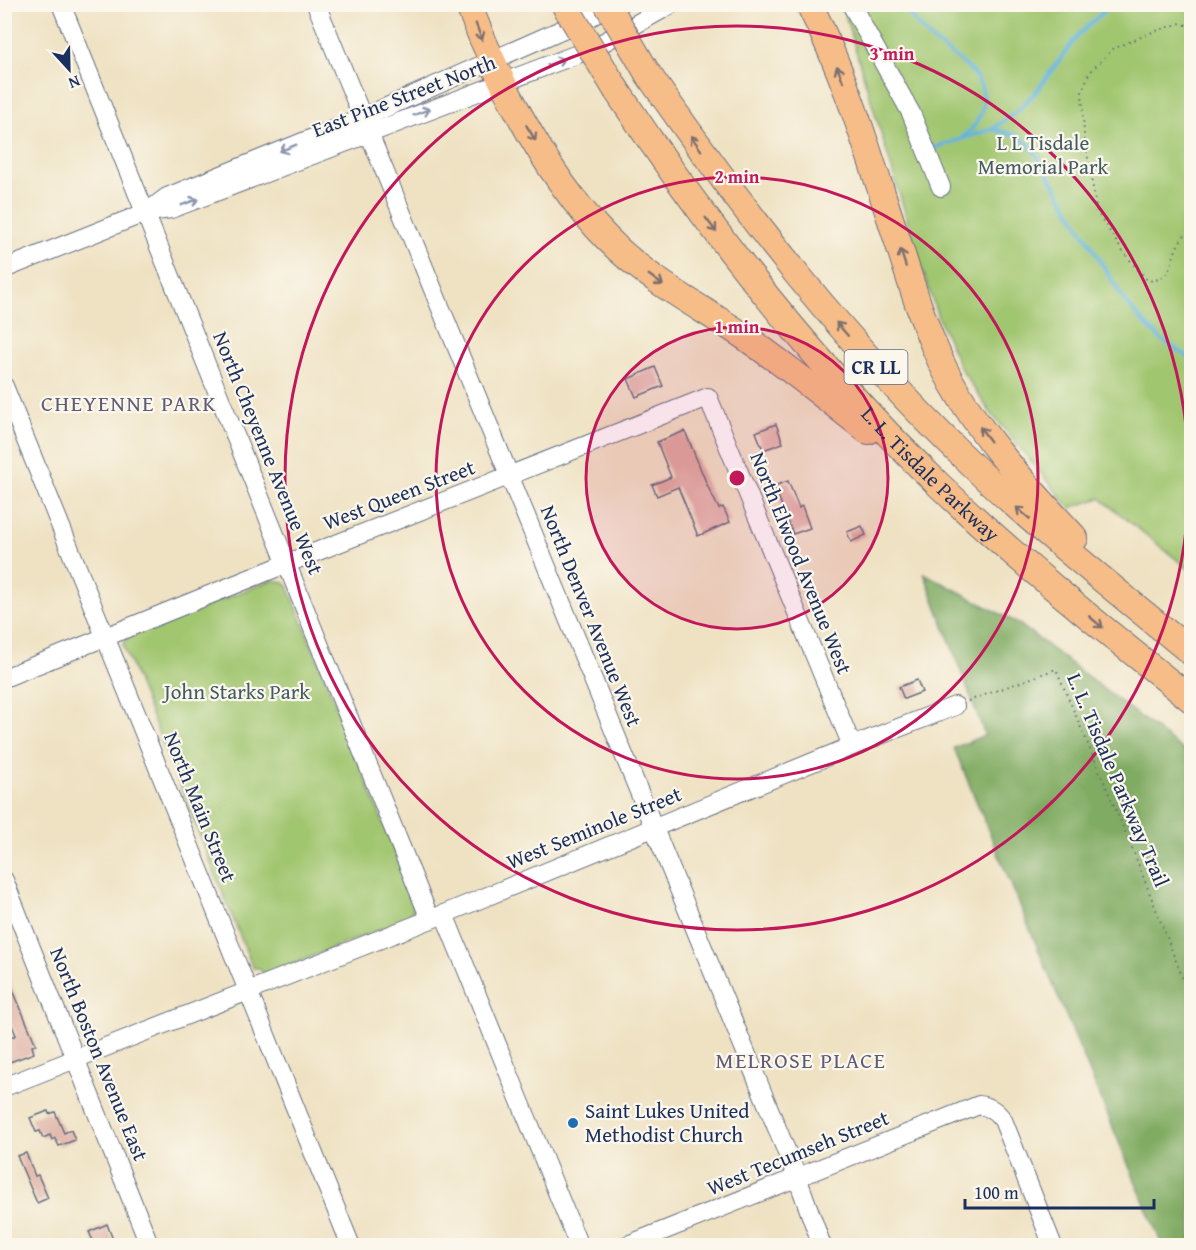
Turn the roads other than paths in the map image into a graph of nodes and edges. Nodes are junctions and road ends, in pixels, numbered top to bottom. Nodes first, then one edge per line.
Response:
1 (62, 4) edge
2 (316, 4) edge
3 (468, 4) edge
4 (564, 4) edge
5 (607, 4) edge
6 (615, 4) edge
7 (672, 4) edge
8 (851, 4) edge
9 (815, 12) edge
10 (496, 71) junction
11 (365, 126) junction
12 (941, 187) dead end
13 (147, 212) junction
14 (4, 269) edge
15 (4, 386) edge
16 (708, 397) joint
17 (509, 476) junction
18 (940, 486) junction
19 (288, 563) junction
20 (1149, 618) junction
21 (107, 637) junction
22 (1191, 653) edge
23 (4, 678) edge
24 (1191, 700) edge
25 (955, 706) road end
26 (852, 746) junction
27 (653, 829) junction
28 (4, 880) edge
29 (437, 916) junction
30 (249, 989) junction
31 (76, 1058) junction
32 (4, 1087) edge
33 (797, 1177) junction
34 (150, 1245) edge
35 (351, 1245) edge
36 (579, 1245) edge
37 (625, 1245) edge
38 (822, 1245) edge
39 (1053, 1245) edge

1 - 13 street, North Cheyenne Avenue West
2 - 11 street, North Denver Avenue West
3 -> 10 highway
4 -> 18 highway, L. L. Tisdale Parkway / CR LL, bridge
20 -> 5 highway, L. L. Tisdale Parkway / CR LL, bridge
6 - 10 street, East Pine Street North
10 -> 7 street, East Pine Street North
8 - 12 street
20 -> 9 highway
10 - 11 street, East Pine Street North
10 -> 18 highway
11 - 13 street, East Pine Street North
11 - 17 street, North Denver Avenue West
13 - 14 street, East Pine Street North
13 - 19 street, North Cheyenne Avenue West
15 - 21 street, North Main Street
16 - 17 street, West Queen Street
16 - 26 street, North Elwood Avenue West
17 - 19 street, West Queen Street
17 - 27 street, North Denver Avenue West
18 -> 24 highway, L. L. Tisdale Parkway / CR LL
19 - 21 street, West Queen Street
19 - 29 street, North Cheyenne Avenue West
20 - 22 highway, L. L. Tisdale Parkway / CR LL
21 - 23 street, West Queen Street
21 - 30 street, North Main Street
25 - 26 street, West Seminole Street
26 - 27 street, West Seminole Street
27 - 29 street, West Seminole Street
27 - 33 street, North Denver Avenue West
28 - 31 street, North Boston Avenue East
29 - 30 street, West Seminole Street
29 - 36 street, North Cheyenne Avenue West
30 - 31 street, West Seminole Street
30 - 35 street, North Main Street
31 - 32 street, West Seminole Street
31 - 34 street, North Boston Avenue East
33 - 37 street, West Tecumseh Street
33 - 38 street, North Denver Avenue West
33 - 39 street, West Tecumseh Street

